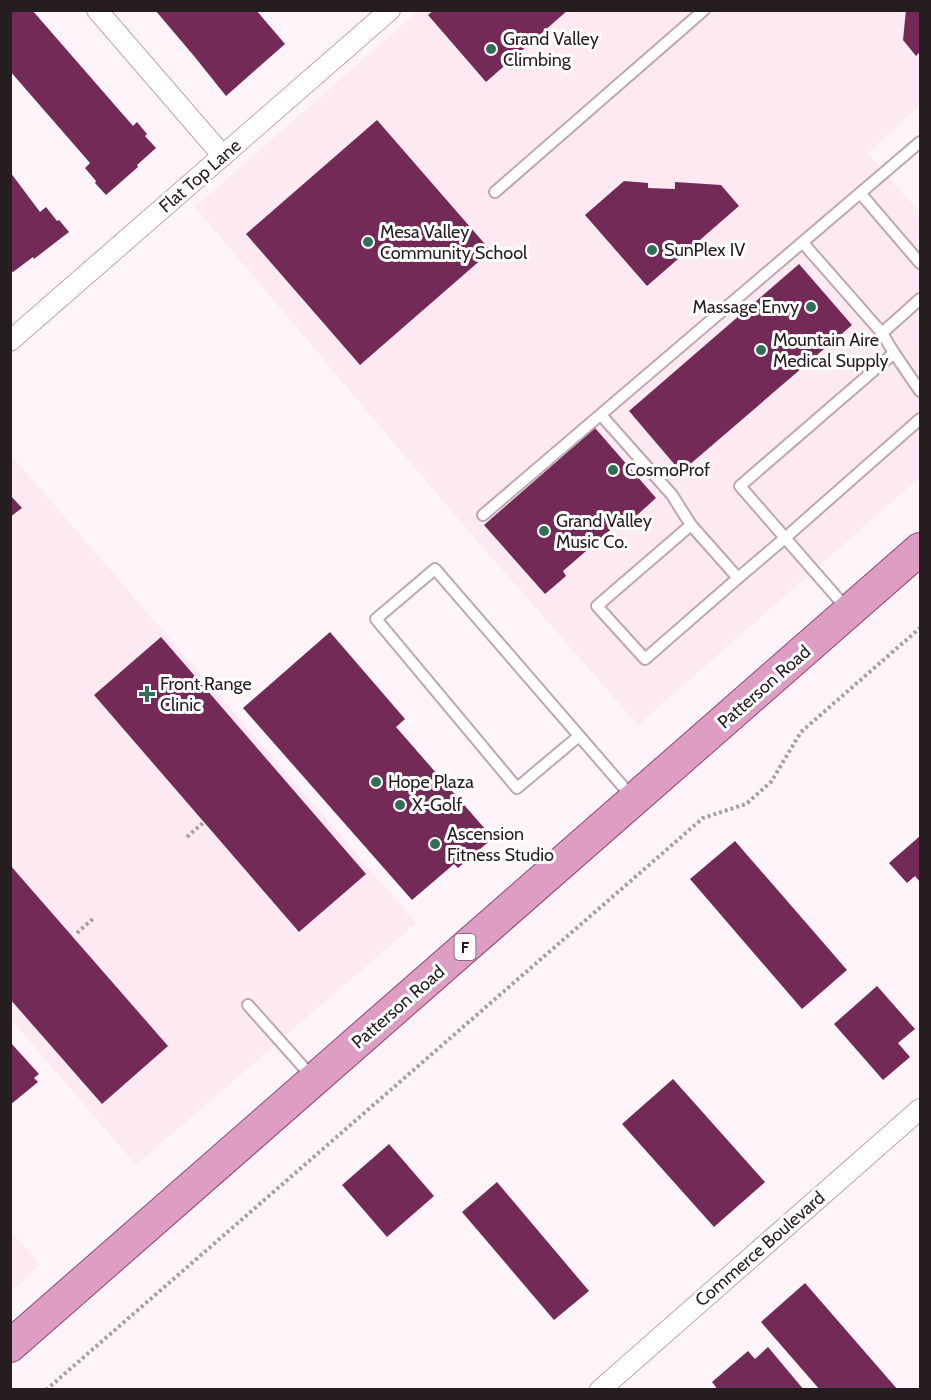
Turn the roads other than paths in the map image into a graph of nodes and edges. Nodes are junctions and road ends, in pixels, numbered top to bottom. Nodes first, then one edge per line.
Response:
1 (97, 10) edge
2 (390, 10) edge
3 (704, 10) edge
4 (921, 142) edge
5 (223, 156) junction
6 (495, 192) dead end
7 (861, 194) junction
8 (803, 243) junction
9 (921, 262) edge
10 (921, 299) edge
11 (13, 333) edge
12 (882, 333) junction
13 (894, 352) junction
14 (921, 391) edge
15 (601, 415) junction
16 (921, 420) edge
17 (483, 515) dead end
18 (691, 525) junction
19 (785, 538) junction
20 (921, 549) edge
21 (738, 578) junction
22 (849, 612) junction
23 (579, 736) junction
24 (634, 800) junction
25 (248, 1005) dead end
26 (315, 1080) junction
27 (921, 1109) edge
28 (10, 1346) edge
29 (600, 1389) edge

1 - 5 street
2 - 5 street, Flat Top Lane
3 - 6 lane
4 - 7 lane
5 - 11 street, Flat Top Lane
7 - 8 lane
7 - 9 lane
8 - 12 lane
8 - 15 lane
10 - 12 lane
12 - 13 lane
13 - 14 lane
13 - 19 lane
15 - 17 lane
15 - 18 lane
16 - 19 lane
18 - 21 lane
18 - 21 lane
19 - 21 lane
19 - 22 lane
20 - 22 main road, Patterson Road / F
22 - 24 main road, Patterson Road / F
23 - 23 lane
23 - 24 lane
24 - 26 main road, Patterson Road / F
25 - 26 lane
26 - 28 main road, Patterson Road / F
27 - 29 street, Commerce Boulevard

